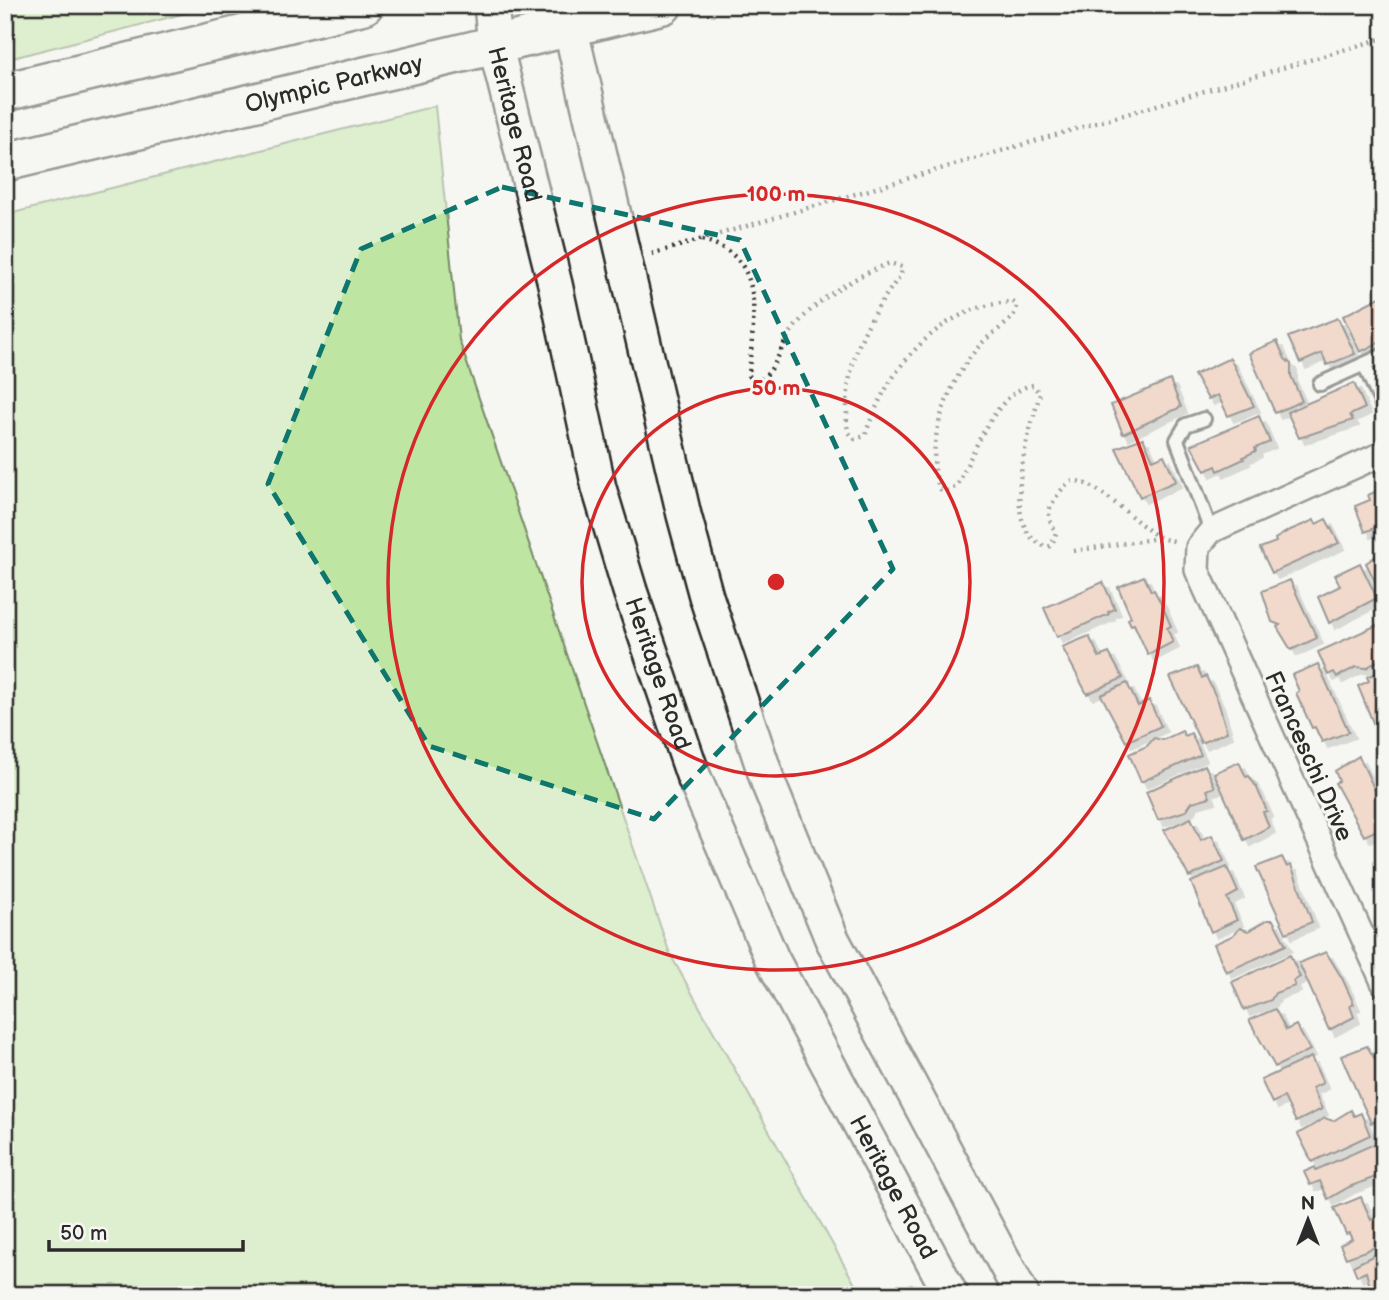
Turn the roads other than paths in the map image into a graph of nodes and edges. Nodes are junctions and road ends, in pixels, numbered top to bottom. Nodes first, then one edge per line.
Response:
1 (364, 5) edge
2 (491, 5) edge
3 (663, 5) edge
4 (568, 16) edge
5 (495, 44) junction
6 (5, 92) edge
7 (5, 162) edge
8 (1384, 355) edge
9 (1364, 364) junction
10 (1320, 384) dead end
11 (1384, 409) edge
12 (1203, 419) dead end
13 (1384, 453) edge
14 (1204, 539) junction
15 (1384, 984) edge
16 (951, 1295) edge
17 (1022, 1295) edge

1 - 6 main road
2 - 5 main road, Heritage Road
3 - 4 main road, Olympic Parkway
4 - 5 main road, Olympic Parkway
4 - 17 main road
5 - 7 main road, Olympic Parkway
5 - 16 main road, Heritage Road
8 - 9 lane
9 - 10 lane
9 - 11 lane
12 - 14 lane
13 - 14 street
14 - 15 street, Franceschi Drive

